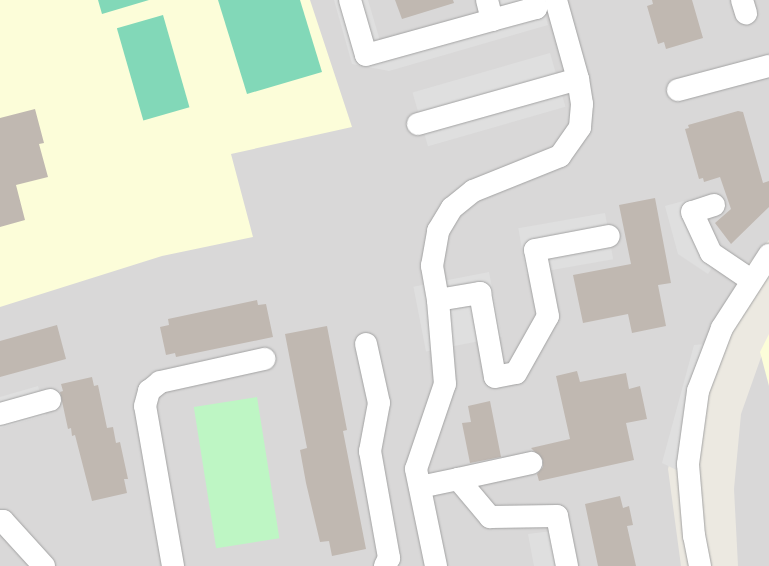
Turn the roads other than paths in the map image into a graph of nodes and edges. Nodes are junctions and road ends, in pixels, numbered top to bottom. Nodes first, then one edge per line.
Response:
1 (350, 0) edge
2 (534, 0) edge
3 (556, 0) edge
4 (490, 10) edge
5 (769, 66) edge
6 (578, 79) junction
7 (678, 90) dead end
8 (418, 124) dead end
9 (714, 205) dead end
10 (609, 236) dead end
11 (769, 255) edge
12 (751, 280) junction
13 (438, 300) junction
14 (366, 344) dead end
15 (264, 359) dead end
16 (50, 400) dead end
17 (0, 414) edge
18 (531, 463) dead end
19 (458, 479) junction
20 (420, 487) junction
21 (0, 522) edge
22 (44, 566) edge
23 (173, 566) edge
24 (385, 566) edge
25 (436, 566) edge
26 (567, 566) edge
27 (700, 566) edge

1 - 4 street
2 - 4 street
3 - 6 street
5 - 7 street
6 - 8 street
6 - 13 street
9 - 12 street
10 - 13 street
11 - 12 street
12 - 27 street
13 - 20 street
14 - 24 street
15 - 23 street
16 - 17 street
18 - 19 street
19 - 20 street
19 - 26 street
20 - 25 street
21 - 22 street

